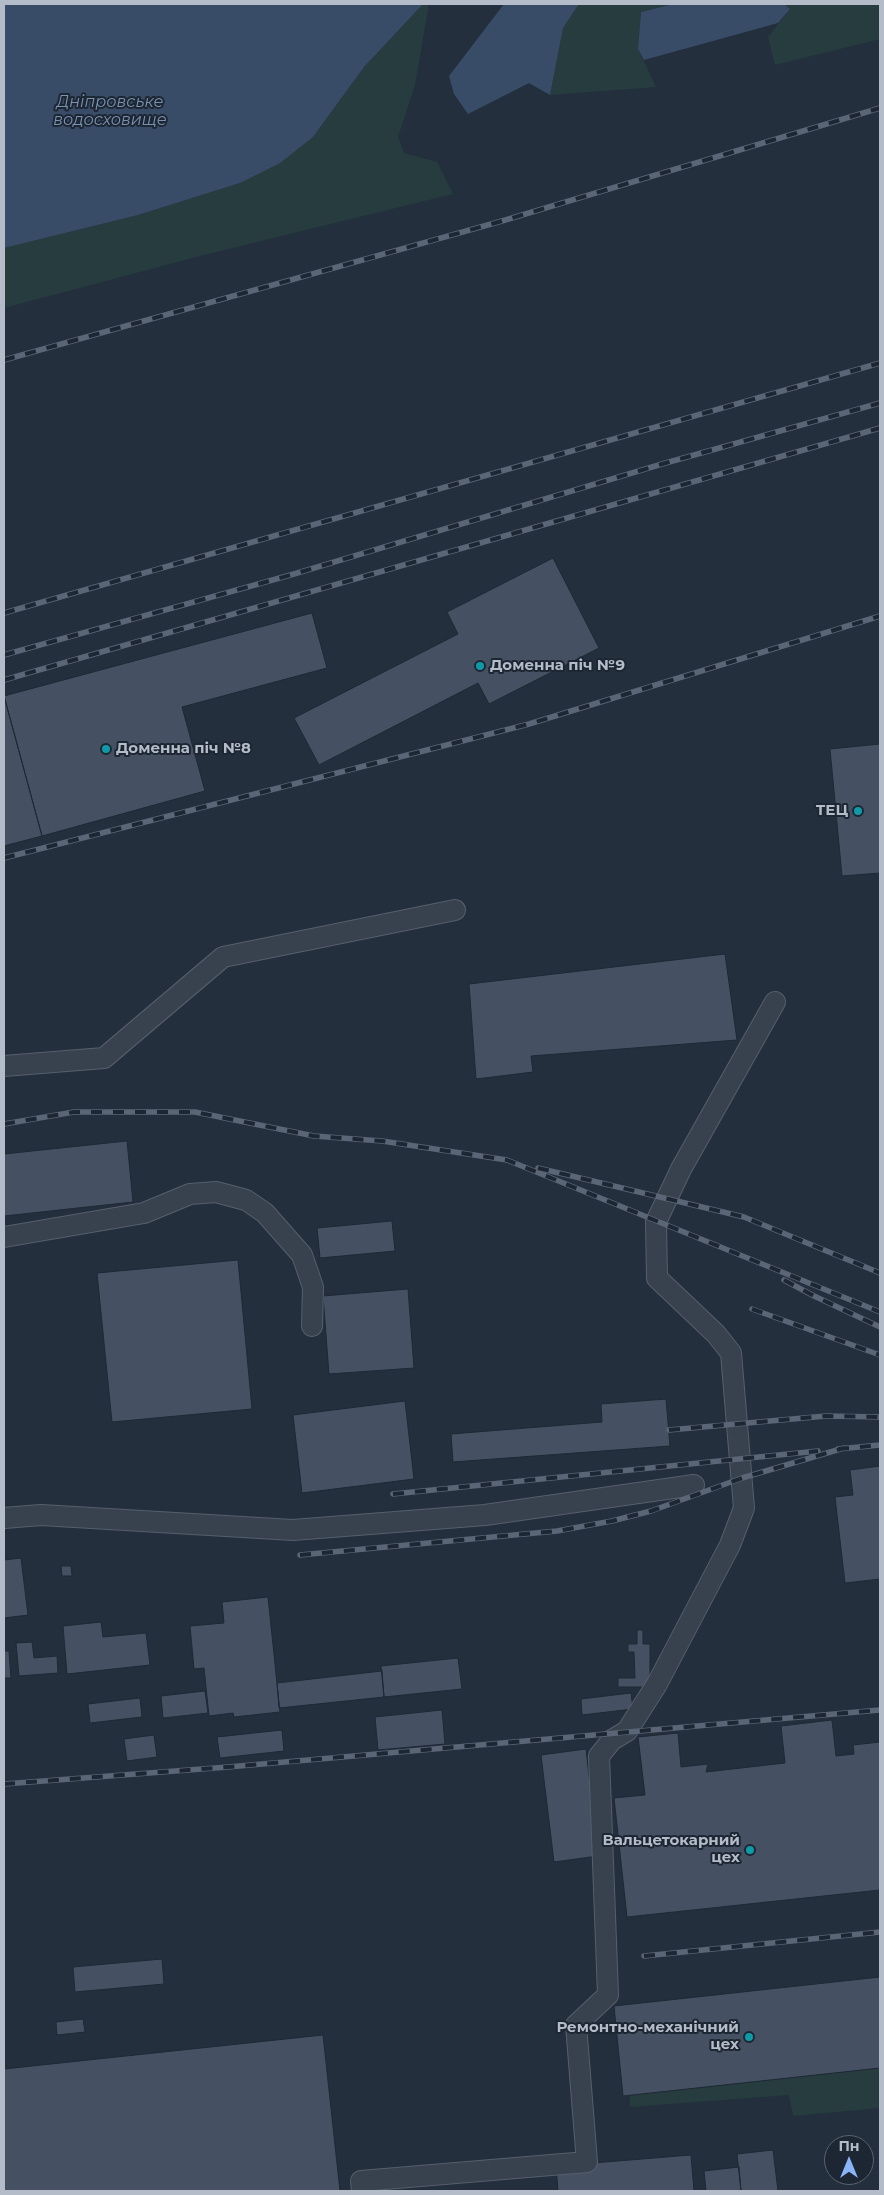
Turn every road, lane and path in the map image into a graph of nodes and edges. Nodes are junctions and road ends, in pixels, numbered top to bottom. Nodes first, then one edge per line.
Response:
1 (455, 910) dead end
2 (775, 1002) dead end
3 (4, 1066) edge
4 (4, 1236) edge
5 (312, 1326) dead end
6 (694, 1486) dead end
7 (4, 1518) edge
8 (362, 2191) edge

1 - 3 lane
2 - 8 lane
4 - 5 lane
6 - 7 lane

